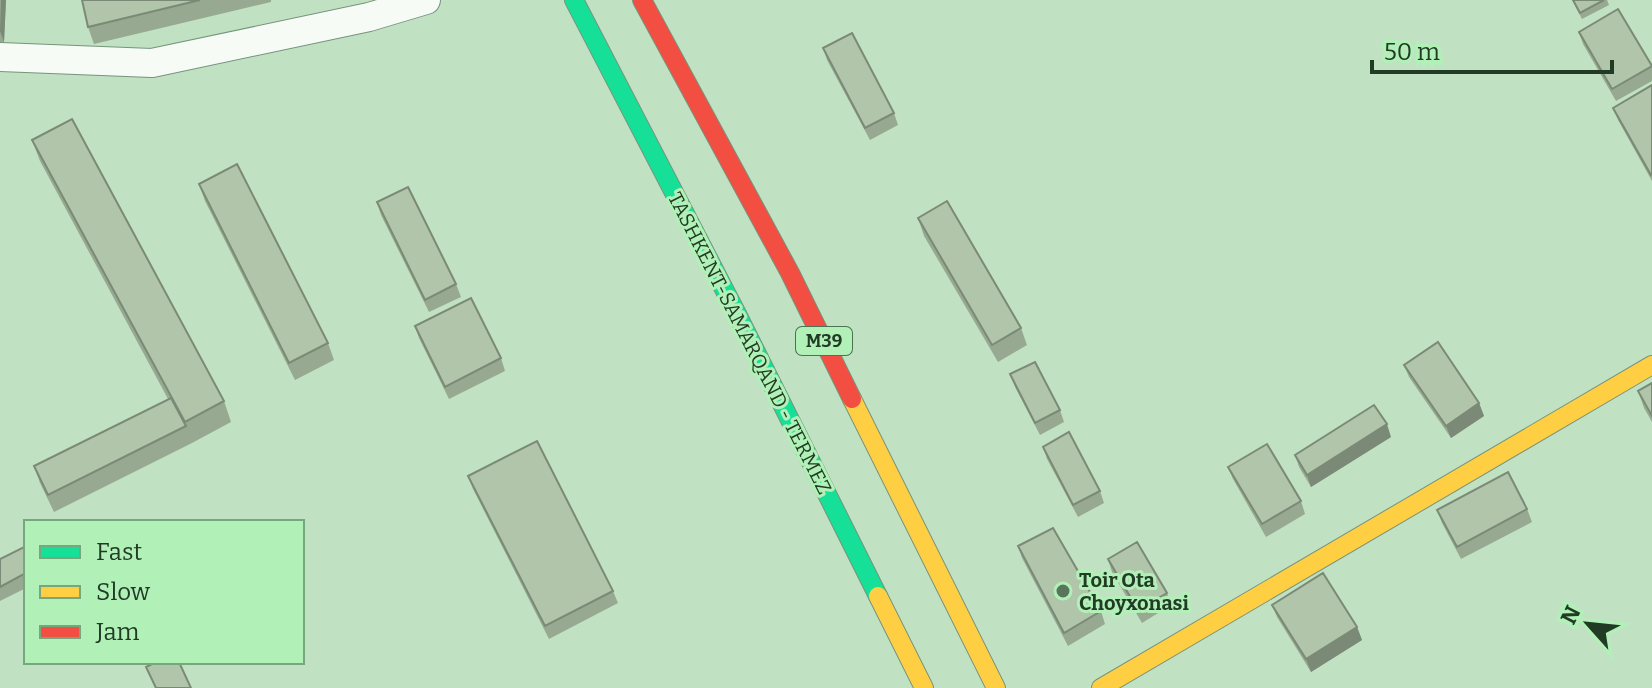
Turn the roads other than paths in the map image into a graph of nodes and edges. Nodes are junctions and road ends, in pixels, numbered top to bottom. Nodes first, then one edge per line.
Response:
1 (426, 0) edge
2 (574, 0) edge
3 (642, 0) edge
4 (0, 57) edge
5 (1652, 365) edge
6 (924, 688) edge
7 (996, 688) edge
8 (1101, 688) edge

1 - 4 street
2 - 6 main road, TASHKENT-SAMARQAND - TERMEZ
3 - 7 main road, M39
5 - 8 main road

